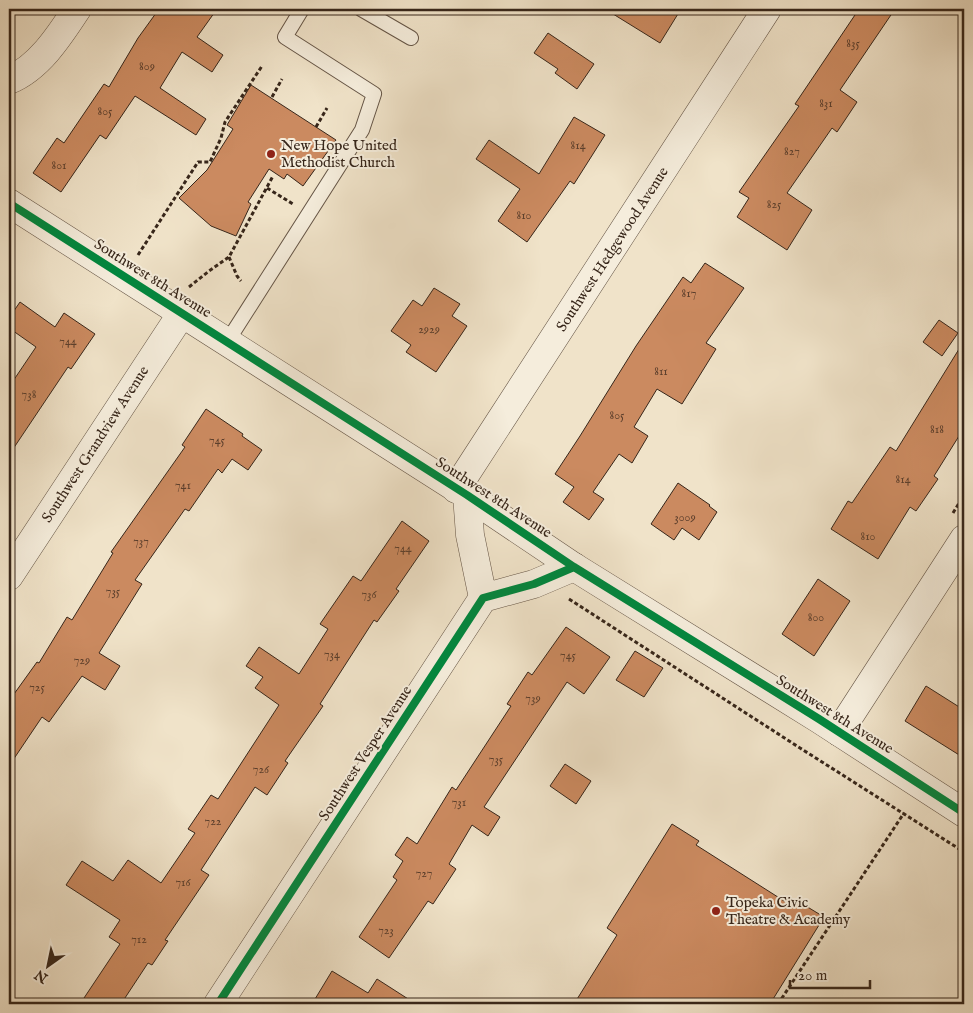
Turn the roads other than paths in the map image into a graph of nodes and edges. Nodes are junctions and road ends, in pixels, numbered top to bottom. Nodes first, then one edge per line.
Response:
1 (76, 9) edge
2 (302, 9) edge
3 (361, 9) edge
4 (767, 9) edge
5 (411, 38) dead end
6 (9, 80) edge
7 (9, 203) edge
8 (183, 302) junction
9 (227, 342) junction
10 (462, 492) junction
11 (964, 539) edge
12 (574, 567) junction
13 (9, 576) edge
14 (483, 598) junction
15 (839, 732) junction
16 (964, 813) edge
17 (218, 1004) edge

1 - 6 street
2 - 9 lane
3 - 5 lane
4 - 10 street, Southwest Hedgewood Avenue
7 - 8 street, Southwest 8th Avenue
8 - 9 street, Southwest 8th Avenue
8 - 13 street, Southwest Grandview Avenue
9 - 10 street, Southwest 8th Avenue
10 - 12 street, Southwest 8th Avenue
10 - 14 street
11 - 15 street
12 - 14 street
12 - 15 street, Southwest 8th Avenue
14 - 17 street, Southwest Vesper Avenue
15 - 16 street, Southwest 8th Avenue

